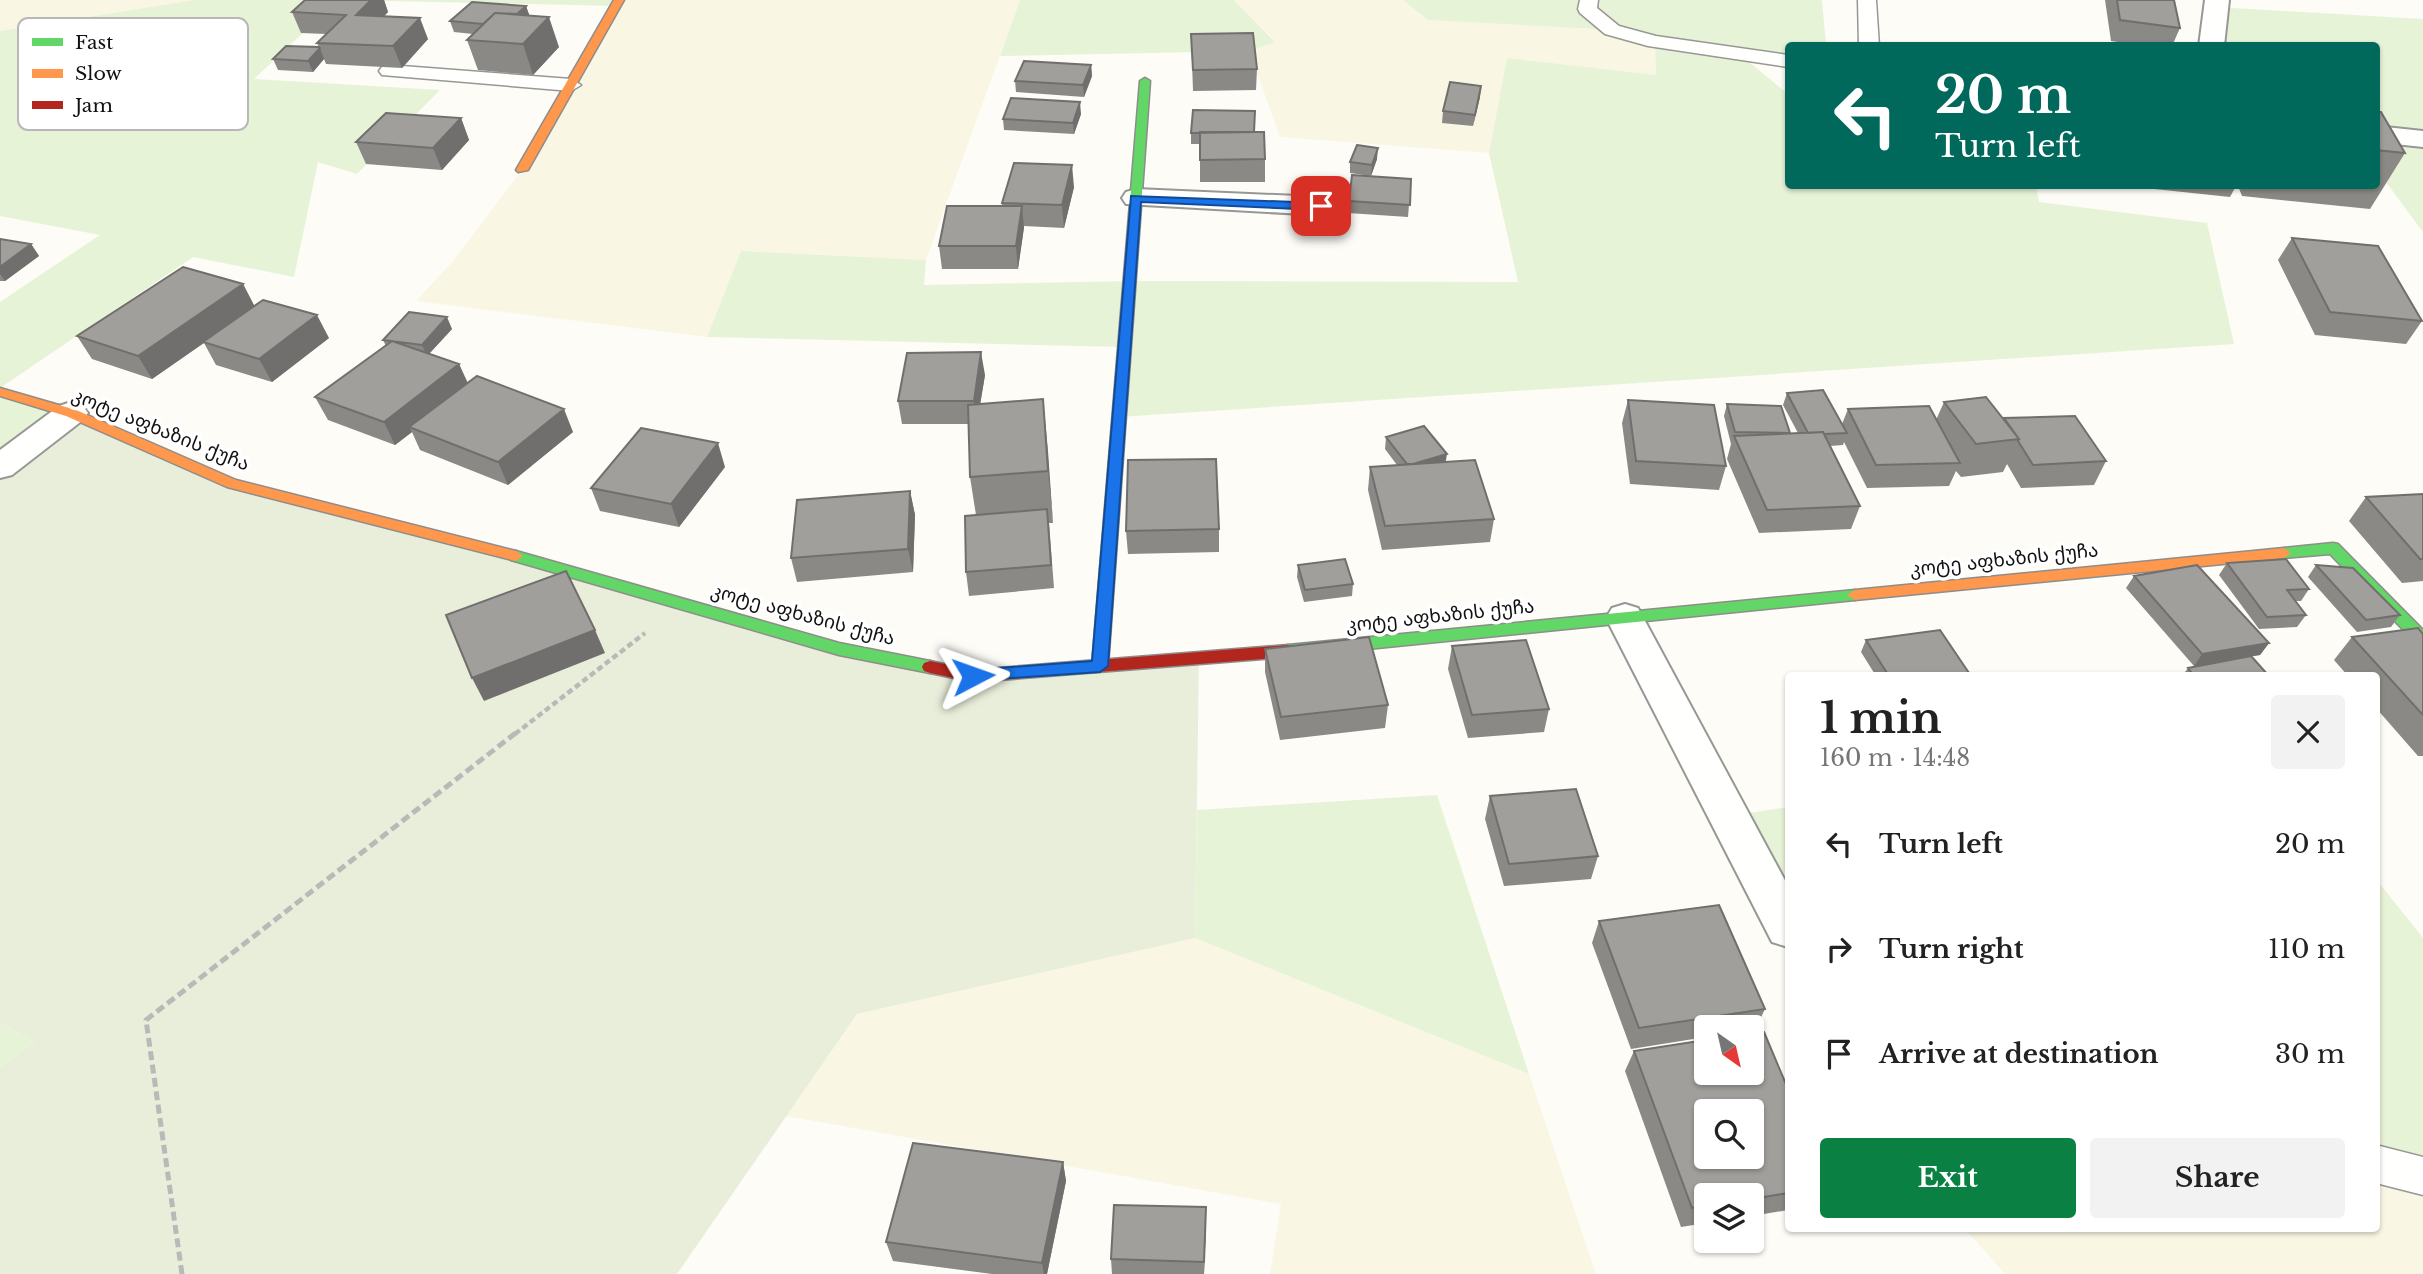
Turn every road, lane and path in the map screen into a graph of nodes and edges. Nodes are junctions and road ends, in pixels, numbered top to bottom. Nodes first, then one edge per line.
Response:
1 (619, 0) edge
2 (1589, 0) edge
3 (1867, 0) edge
4 (2217, 0) edge
5 (1869, 42) edge
6 (2212, 42) edge
7 (1785, 61) edge
8 (389, 71) edge
9 (1145, 81) dead end
10 (571, 85) junction
11 (2380, 134) edge
12 (2423, 139) edge
13 (522, 170) dead end
14 (1136, 198) junction
15 (1321, 206) dead end
16 (0, 392) edge
17 (71, 413) junction
18 (0, 467) edge
19 (684, 603) junction
20 (1625, 618) junction
21 (2423, 640) edge
22 (1100, 666) junction
23 (1785, 922) edge
24 (2380, 1165) edge
25 (2423, 1177) edge
26 (182, 1274) edge

1 - 10 street
2 - 7 lane
3 - 5 lane
4 - 6 street
8 - 10 lane
9 - 14 street
10 - 13 street
11 - 12 street
14 - 15 street
14 - 22 street
16 - 17 street, კოტე აფხაზის ქუჩა
17 - 18 street
17 - 19 street, კოტე აფხაზის ქუჩა
19 - 22 street, კოტე აფხაზის ქუჩა
19 - 26 path
20 - 21 street, კოტე აფხაზის ქუჩა
20 - 22 street, კოტე აფხაზის ქუჩა
20 - 23 street
24 - 25 lane

